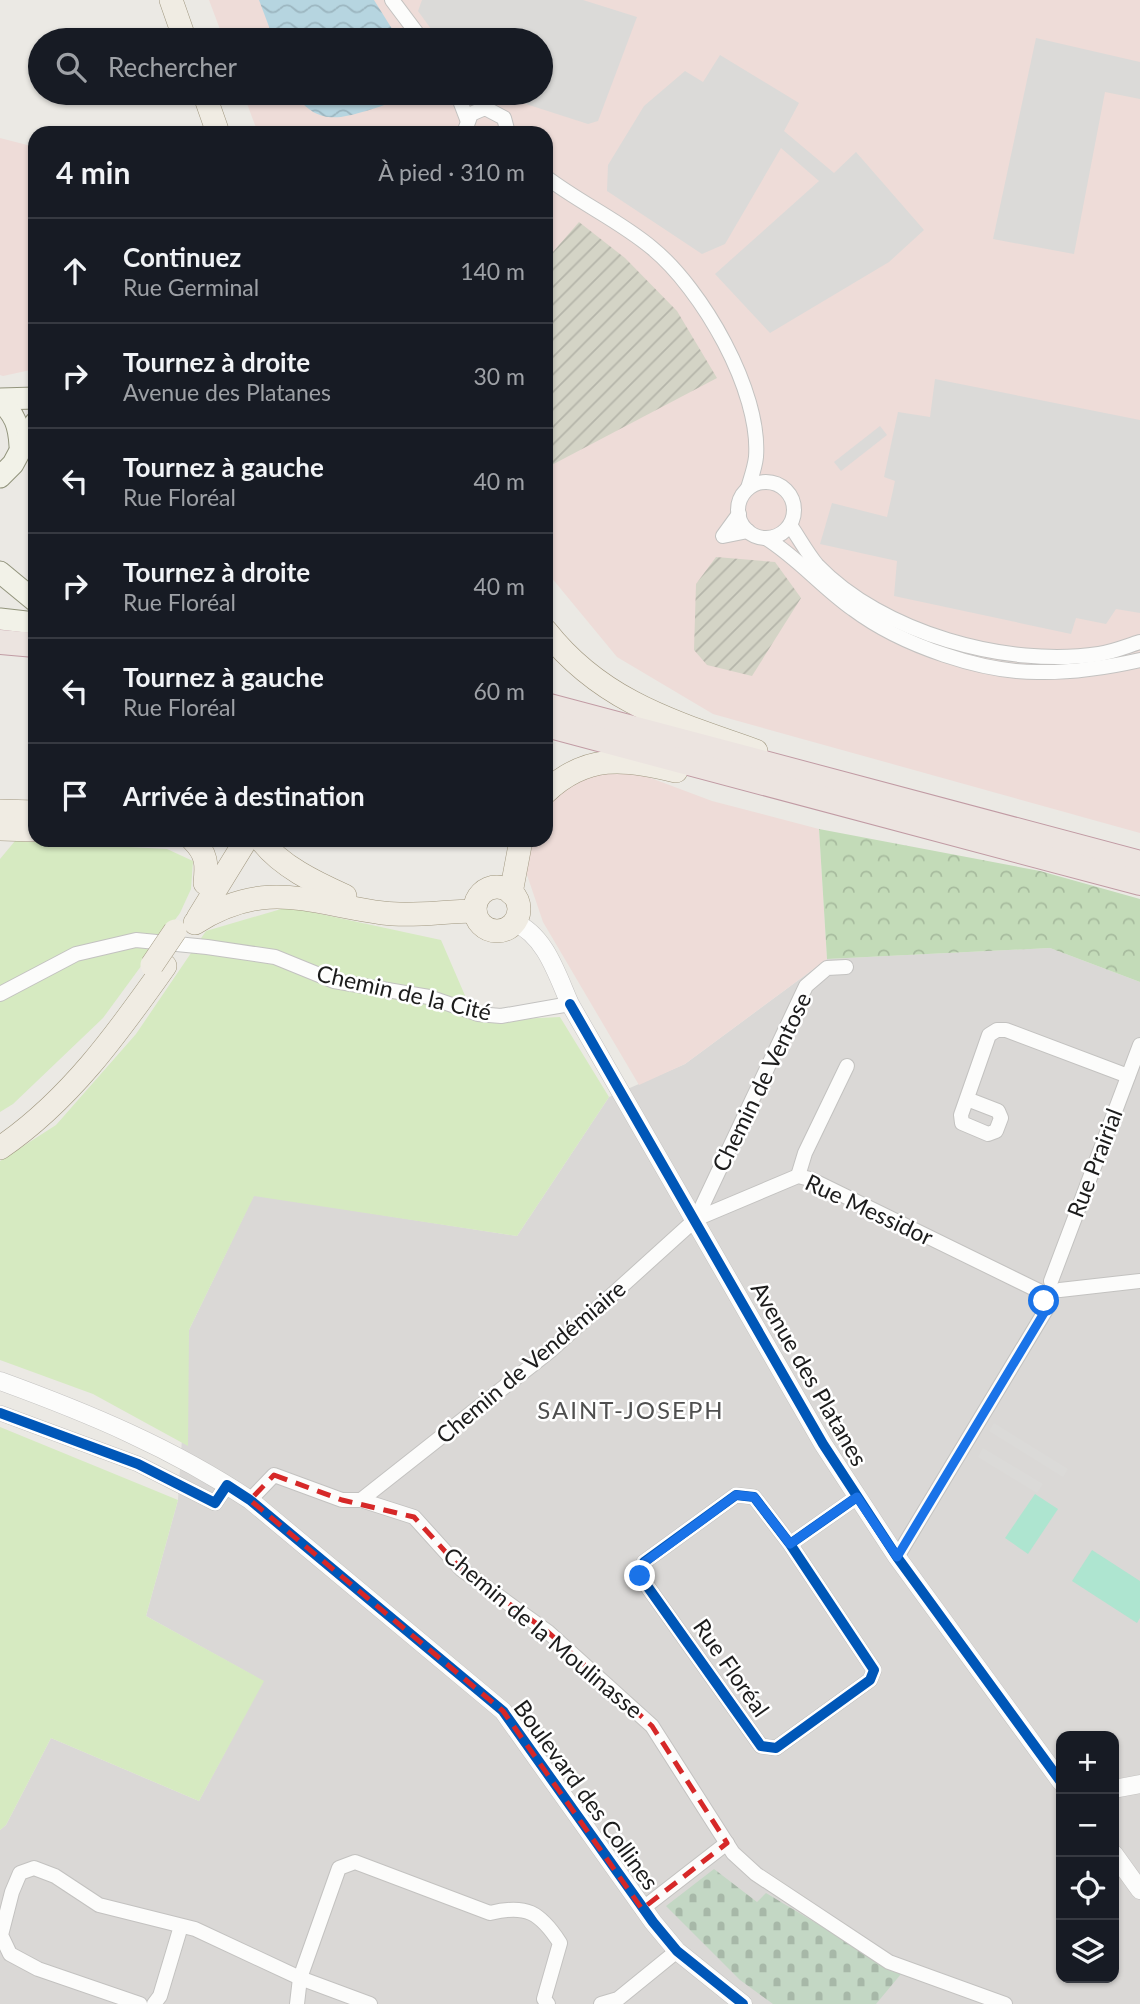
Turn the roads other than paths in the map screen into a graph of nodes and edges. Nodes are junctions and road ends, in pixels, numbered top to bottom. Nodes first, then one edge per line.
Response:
1 (171, 0) edge
2 (392, 0) edge
3 (181, 28) edge
4 (413, 28) edge
5 (208, 105) edge
6 (469, 121) edge
7 (216, 126) edge
8 (507, 126) edge
9 (553, 182) edge
10 (28, 398) edge
11 (0, 400) edge
12 (28, 434) edge
13 (20, 446) junction
14 (756, 458) junction
15 (0, 477) edge
16 (774, 482) junction
17 (748, 488) junction
18 (739, 514) junction
19 (790, 525) junction
20 (748, 531) junction
21 (766, 538) junction
22 (0, 572) edge
23 (28, 595) edge
24 (0, 619) edge
25 (28, 621) edge
26 (553, 640) edge
27 (0, 642) edge
28 (1140, 642) edge
29 (28, 644) edge
30 (1140, 660) edge
31 (553, 707) edge
32 (553, 727) edge
33 (553, 786) edge
34 (891, 797) junction
35 (28, 814) edge
36 (28, 820) edge
37 (0, 824) edge
38 (28, 829) edge
39 (959, 837) junction
40 (200, 847) edge
41 (228, 847) edge
42 (241, 847) edge
43 (266, 847) edge
44 (510, 847) edge
45 (518, 847) edge
46 (1094, 851) junction
47 (1140, 853) edge
48 (1140, 863) edge
49 (205, 883) junction
50 (1140, 883) edge
51 (502, 890) junction
52 (475, 911) junction
53 (383, 913) junction
54 (514, 922) junction
55 (186, 929) junction
56 (158, 965) junction
57 (846, 967) dead end
58 (0, 994) edge
59 (570, 1004) junction
60 (1140, 1045) edge
61 (847, 1066) dead end
62 (1128, 1076) junction
63 (967, 1099) dead end
64 (0, 1128) edge
65 (0, 1148) edge
66 (798, 1176) junction
67 (696, 1219) junction
68 (1140, 1281) edge
69 (1056, 1286) junction
70 (1039, 1291) junction
71 (1050, 1303) junction
72 (0, 1381) edge
73 (0, 1413) edge
74 (227, 1485) junction
75 (857, 1497) junction
76 (250, 1500) junction
77 (362, 1500) junction
78 (790, 1544) junction
79 (897, 1557) junction
80 (1056, 1775) edge
81 (1140, 1784) edge
82 (1119, 1788) edge
83 (727, 1843) junction
84 (1116, 1857) edge
85 (1140, 1890) edge
86 (642, 1909) junction
87 (181, 1926) junction
88 (677, 1951) junction
89 (300, 1978) junction
90 (140, 2004) edge
91 (154, 2004) edge
92 (297, 2004) edge
93 (370, 2004) edge
94 (548, 2004) edge
95 (601, 2004) edge
96 (743, 2004) edge
97 (1005, 2004) edge

1 - 3 main road
2 - 4 street
5 - 7 main road
6 - 8 street
9 - 14 street
10 - 11 main road
11 - 13 main road
12 - 13 main road
13 - 15 main road
14 - 16 street
14 - 17 street
16 - 17 street
16 - 19 street
17 - 18 street
18 - 20 street
18 - 20 street
19 - 21 street
19 - 28 street
20 - 21 street
21 - 30 street
22 - 23 main road
24 - 25 main road
26 - 34 main road
27 - 29 highway
31 - 34 highway
32 - 39 highway
33 - 39 main road
34 - 46 highway
35 - 37 main road
36 - 37 street
37 - 38 main road
39 - 50 highway
40 - 49 main road
41 - 49 main road
42 - 55 main road
43 - 53 main road
44 - 51 main road
45 - 51 main road
46 - 47 highway
46 - 48 highway
49 - 55 main road
51 - 52 main road
51 - 54 main road
52 - 53 main road
52 - 54 main road
53 - 55 main road
54 - 59 street, Avenue des Platanes
55 - 56 main road
56 - 64 main road
56 - 65 main road
57 - 67 street, Chemin de Ventose
58 - 59 street, Chemin de la Cité
59 - 67 street, Avenue des Platanes
60 - 62 street, Rue Prairial
61 - 66 street
62 - 63 street
62 - 69 street, Rue Prairial
66 - 67 street, Rue Messidor
66 - 70 street, Rue Messidor
67 - 75 street, Avenue des Platanes
67 - 77 street, Chemin de Vendémiaire
68 - 69 street
69 - 70 street
69 - 71 street
70 - 71 street
71 - 79 street
72 - 74 street, Boulevard des Collines
73 - 74 street
74 - 76 street, Boulevard des Collines
75 - 78 street
75 - 79 street, Avenue des Platanes
76 - 77 street, Chemin de la Moulinasse
76 - 86 street, Boulevard des Collines
77 - 83 street, Chemin de la Moulinasse
78 - 78 street, Rue Floréal
79 - 80 street, Avenue des Platanes
81 - 82 street
83 - 86 street
83 - 97 street, Chemin de la Moulinasse
84 - 85 street
86 - 88 street, Boulevard des Collines
87 - 89 street
87 - 90 street
87 - 91 street
88 - 95 street
88 - 96 street, Boulevard des Collines
89 - 92 street
89 - 93 street
89 - 94 street

